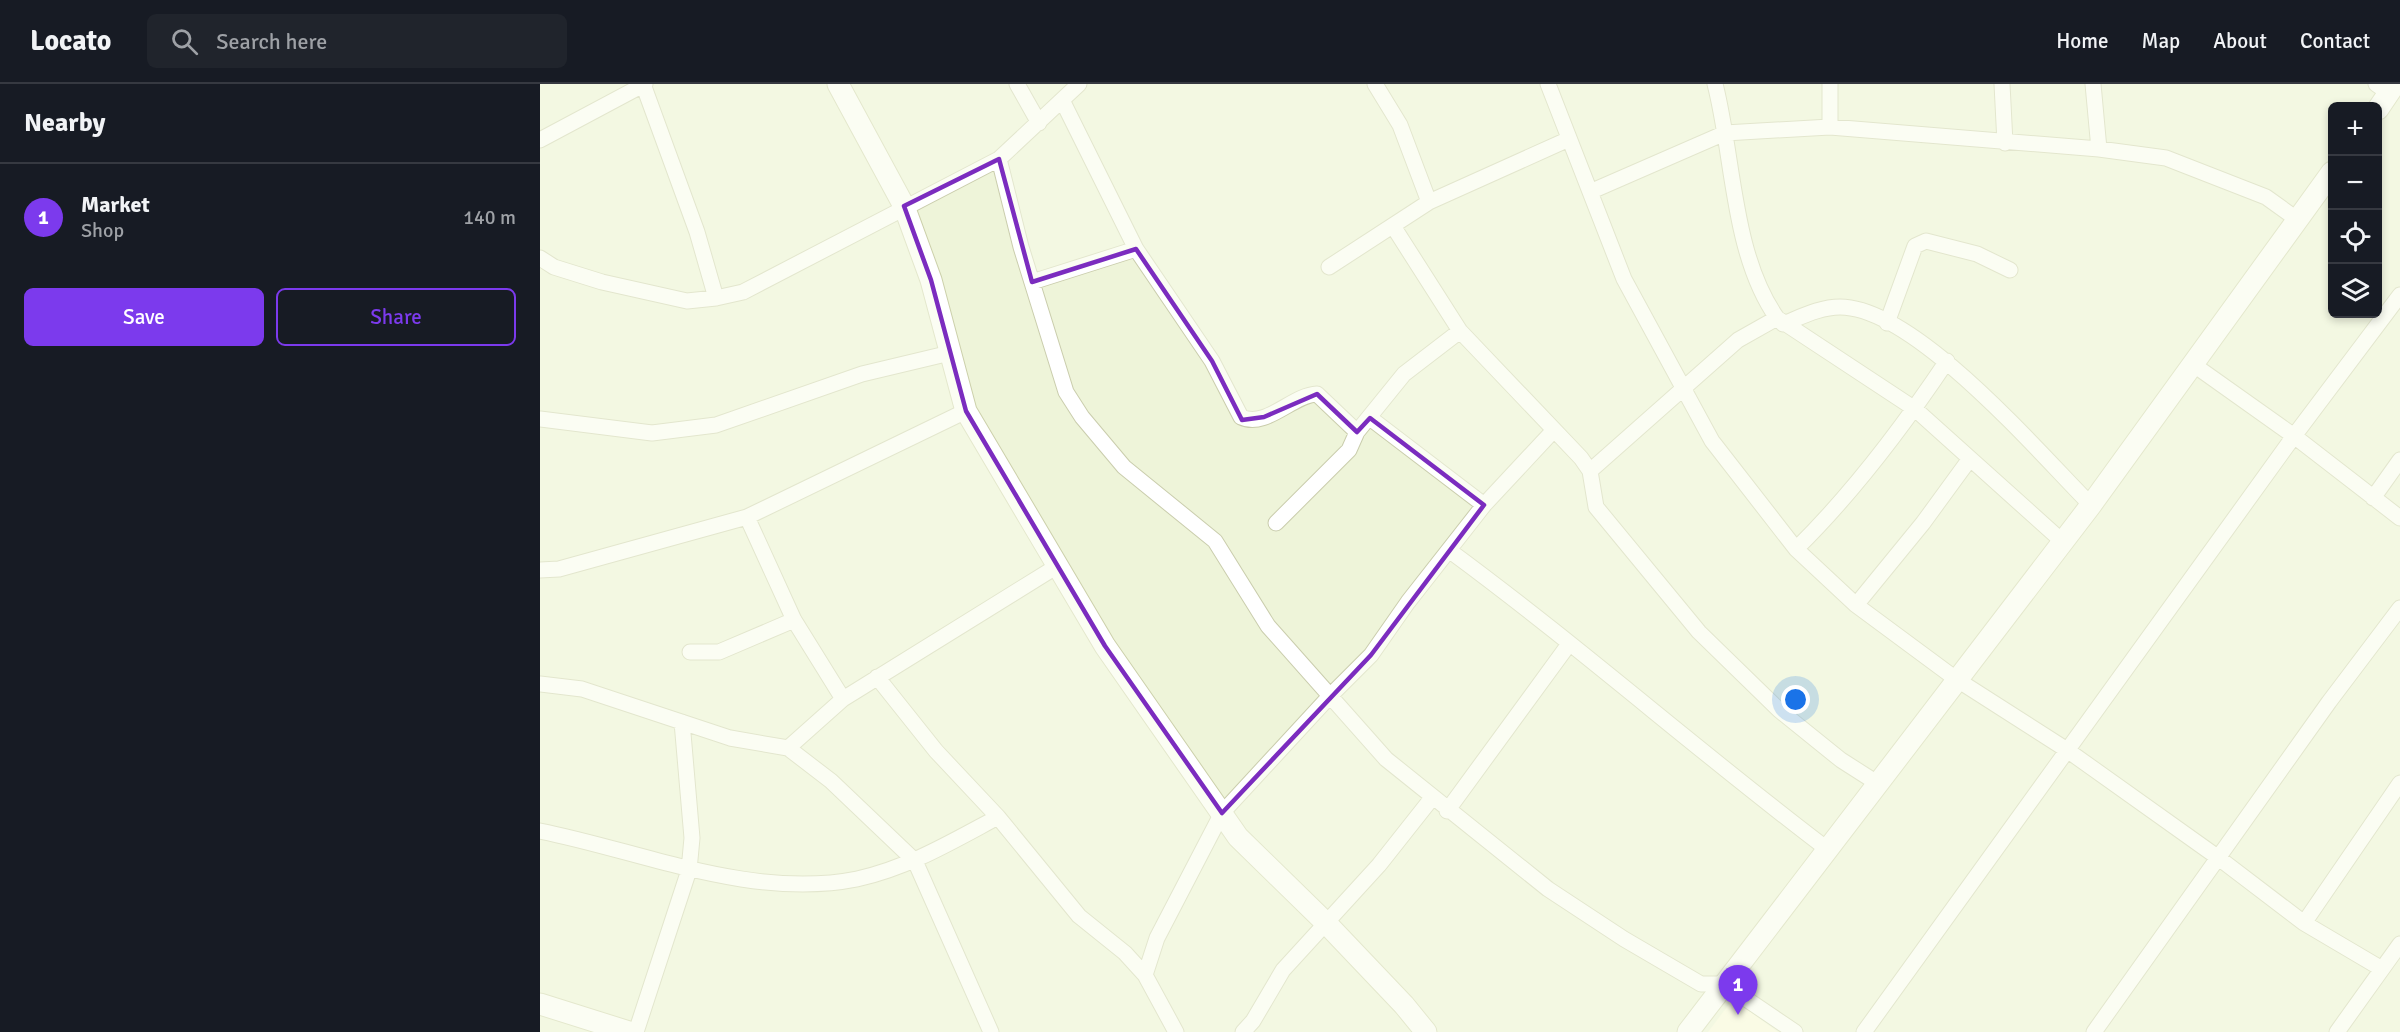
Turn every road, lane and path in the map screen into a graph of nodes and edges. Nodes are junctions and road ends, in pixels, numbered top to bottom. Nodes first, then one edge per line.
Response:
1 (643, 84) edge
2 (838, 84) edge
3 (1017, 84) edge
4 (1079, 84) edge
5 (1375, 84) edge
6 (1548, 84) edge
7 (1715, 84) edge
8 (1830, 84) edge
9 (2002, 84) edge
10 (2093, 84) edge
11 (1062, 100) junction
12 (1039, 123) junction
13 (1830, 127) junction
14 (1725, 133) junction
15 (1569, 139) junction
16 (540, 140) edge
17 (2004, 143) junction
18 (2099, 148) junction
19 (999, 159) junction
20 (2328, 178) edge
21 (1592, 191) junction
22 (1429, 202) junction
23 (904, 206) junction
24 (2298, 220) junction
25 (1393, 226) junction
26 (1136, 249) junction
27 (540, 258) edge
28 (1329, 267) dead end
29 (2010, 270) dead end
30 (1032, 282) junction
31 (2400, 294) edge
32 (716, 298) junction
33 (1780, 321) junction
34 (1887, 323) junction
35 (1460, 332) junction
36 (950, 353) junction
37 (1947, 360) junction
38 (2194, 365) junction
39 (1684, 387) junction
40 (1915, 409) junction
41 (966, 411) junction
42 (540, 418) edge
43 (1370, 418) junction
44 (1554, 430) junction
45 (1357, 432) junction
46 (2294, 436) junction
47 (1969, 460) junction
48 (2400, 460) edge
49 (1590, 471) junction
50 (2373, 498) junction
51 (1484, 505) junction
52 (2091, 505) junction
53 (747, 517) junction
54 (2400, 518) edge
55 (1276, 523) dead end
56 (2063, 542) junction
57 (1796, 549) junction
58 (1450, 551) junction
59 (1059, 565) junction
60 (540, 570) edge
61 (1856, 605) junction
62 (2400, 608) edge
63 (794, 620) junction
64 (1569, 644) junction
65 (690, 652) dead end
66 (878, 677) junction
67 (1956, 679) junction
68 (540, 684) edge
69 (1329, 697) junction
70 (843, 699) junction
71 (682, 722) junction
72 (788, 748) junction
73 (2067, 750) junction
74 (1877, 783) junction
75 (2400, 783) edge
76 (1432, 798) junction
77 (1447, 811) junction
78 (1222, 813) junction
79 (998, 817) junction
80 (540, 831) edge
81 (1827, 849) junction
82 (2220, 859) junction
83 (915, 861) junction
84 (689, 870) junction
85 (1326, 923) junction
86 (2304, 923) junction
87 (2400, 944) edge
88 (2382, 969) junction
89 (1145, 975) junction
90 (1724, 984) junction
91 (540, 1004) edge
92 (629, 1032) edge
93 (636, 1032) edge
94 (991, 1032) edge
95 (1176, 1032) edge
96 (1243, 1032) edge
97 (1426, 1032) edge
98 (1688, 1032) edge
99 (1795, 1032) edge
100 (1864, 1032) edge
101 (2094, 1032) edge
102 (2337, 1032) edge

1 - 16 street
1 - 32 street
2 - 23 street
3 - 12 street
4 - 11 street
5 - 22 street
6 - 15 street
7 - 14 street
8 - 13 street
9 - 17 street
10 - 18 street
11 - 12 street
11 - 26 street
12 - 19 street
13 - 14 street
13 - 17 street
14 - 21 street
14 - 33 street
15 - 21 street
15 - 22 street
17 - 18 street
18 - 24 street
19 - 23 street
19 - 30 street
20 - 24 street
21 - 39 street
22 - 25 street
23 - 32 street
23 - 36 street
24 - 38 street
25 - 28 street
25 - 35 street
26 - 30 street
26 - 45 street
27 - 32 street
29 - 34 street
30 - 69 street
31 - 46 street
33 - 34 street
33 - 39 street
33 - 40 street
34 - 37 street
35 - 43 street
35 - 44 street
36 - 41 street
36 - 42 street
37 - 40 street
37 - 52 street
38 - 46 street
38 - 52 street
39 - 49 street
39 - 57 street
40 - 47 street
40 - 57 street
41 - 53 street
41 - 59 street
43 - 45 street
43 - 51 street
44 - 49 street
44 - 51 street
45 - 55 street
46 - 50 street
46 - 73 street
47 - 56 street
47 - 61 street
48 - 50 street
49 - 74 street
50 - 54 street
51 - 58 street
52 - 56 street
53 - 60 street
53 - 63 street
56 - 67 street
57 - 61 street
58 - 64 street
58 - 69 street
59 - 66 street
59 - 78 street
61 - 67 street
62 - 82 street
63 - 65 street
63 - 70 street
64 - 77 street
64 - 81 street
66 - 70 street
66 - 79 street
67 - 73 street
67 - 74 street
68 - 71 street
69 - 76 street
69 - 78 street
70 - 72 street
71 - 72 street
71 - 84 street
72 - 83 street
73 - 82 street
73 - 100 street
74 - 81 street
75 - 86 street
76 - 77 street
76 - 85 street
77 - 90 street
78 - 85 street
78 - 89 street
79 - 83 street
79 - 89 street
80 - 84 street
81 - 90 street
82 - 86 street
82 - 101 street
83 - 84 street
83 - 94 street
84 - 93 street
85 - 96 street
85 - 97 street
86 - 88 street
87 - 88 street
88 - 102 street
89 - 95 street
90 - 98 street
90 - 99 street
91 - 92 street

